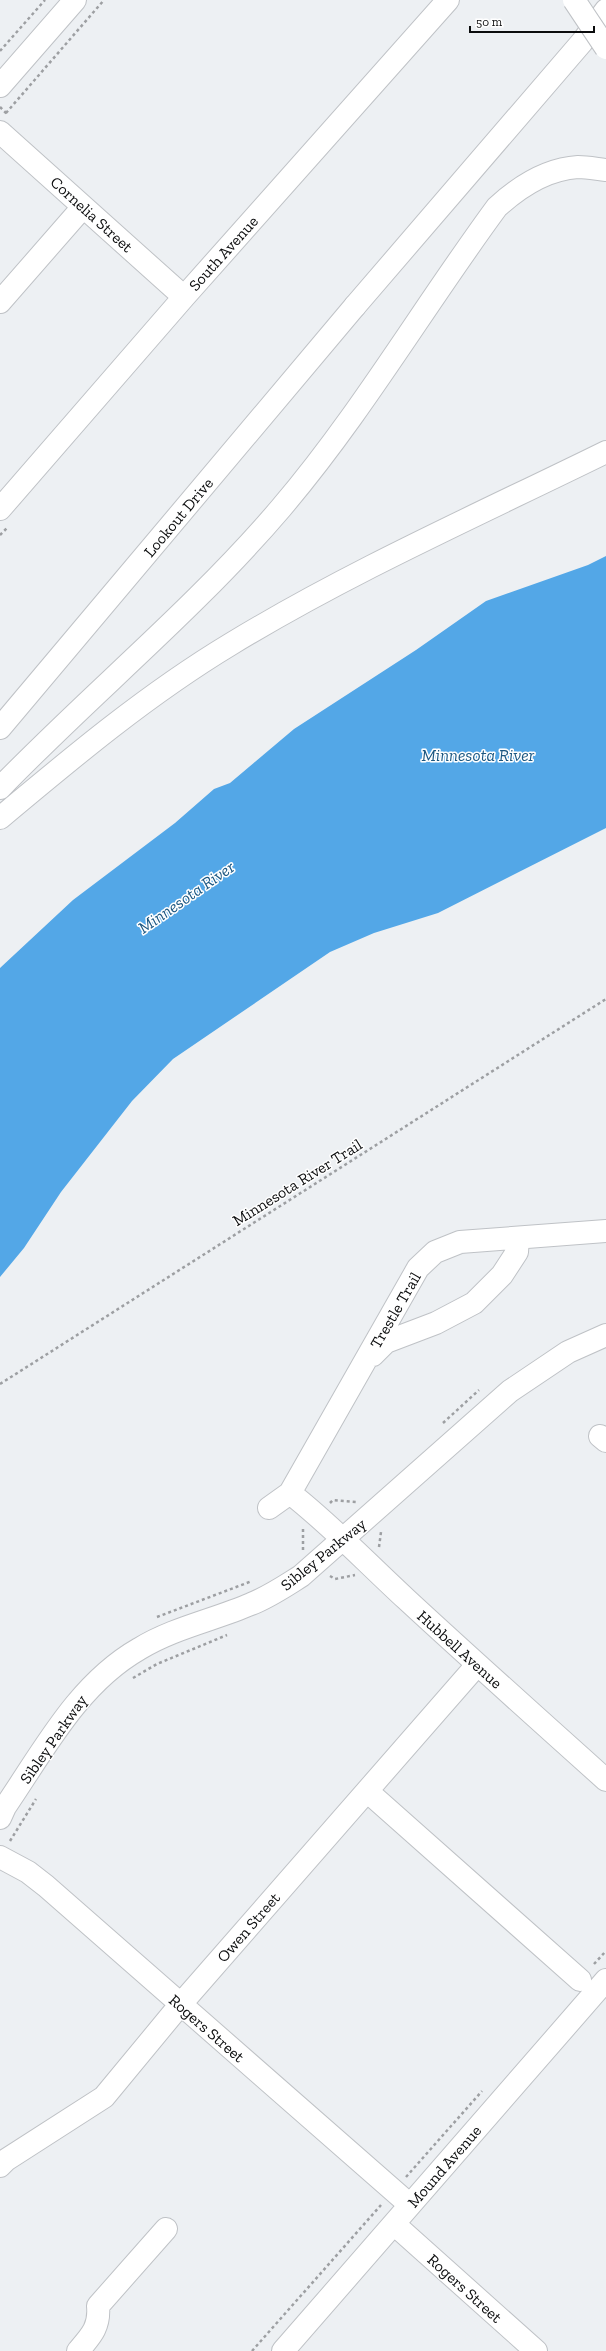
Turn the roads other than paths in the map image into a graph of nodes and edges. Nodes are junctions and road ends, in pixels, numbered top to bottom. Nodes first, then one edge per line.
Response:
1 (75, 0) edge
2 (448, 0) edge
3 (574, 0) edge
4 (606, 10) edge
5 (606, 34) edge
6 (606, 48) edge
7 (0, 86) edge
8 (1, 124) edge
9 (606, 170) edge
10 (83, 206) junction
11 (184, 297) junction
12 (0, 302) edge
13 (355, 306) junction
14 (606, 452) edge
15 (5, 516) edge
16 (0, 728) edge
17 (0, 788) edge
18 (0, 818) edge
19 (606, 1231) edge
20 (518, 1238) junction
21 (606, 1336) edge
22 (366, 1361) junction
23 (290, 1493) junction
24 (268, 1508) dead end
25 (343, 1541) junction
26 (477, 1666) junction
27 (606, 1780) edge
28 (367, 1791) junction
29 (0, 1818) edge
30 (0, 1857) edge
31 (580, 1980) road end
32 (606, 1980) edge
33 (180, 2005) junction
34 (0, 2166) edge
35 (410, 2205) junction
36 (394, 2224) junction
37 (166, 2229) dead end
38 (78, 2351) edge
39 (283, 2351) edge
40 (536, 2351) edge

1 - 7 main road
2 - 11 main road, South Avenue
3 - 6 main road, bridge
4 - 13 main road
5 - 13 main road
8 - 10 main road, Cornelia Street
9 - 17 main road
10 - 11 main road, Cornelia Street
10 - 12 main road
11 - 15 main road, South Avenue
13 - 16 main road, Lookout Drive
14 - 18 main road
19 - 20 main road, Trestle Trail
20 - 22 main road, Trestle Trail
20 - 22 main road, Trestle Trail
21 - 25 main road, Sibley Parkway
22 - 23 main road, Trestle Trail
23 - 24 main road
23 - 25 main road, Hubbell Avenue
25 - 26 main road, Hubbell Avenue
25 - 29 main road, Sibley Parkway
26 - 27 main road, Hubbell Avenue
26 - 28 main road, Owen Street
28 - 31 main road
28 - 33 main road, Owen Street
30 - 33 main road, Rogers Street
32 - 35 main road, Mound Avenue
33 - 34 main road, Owen Street
33 - 35 main road, Rogers Street
35 - 36 main road, Mound Avenue
36 - 39 main road, Mound Avenue
36 - 40 main road, Rogers Street
37 - 38 main road

